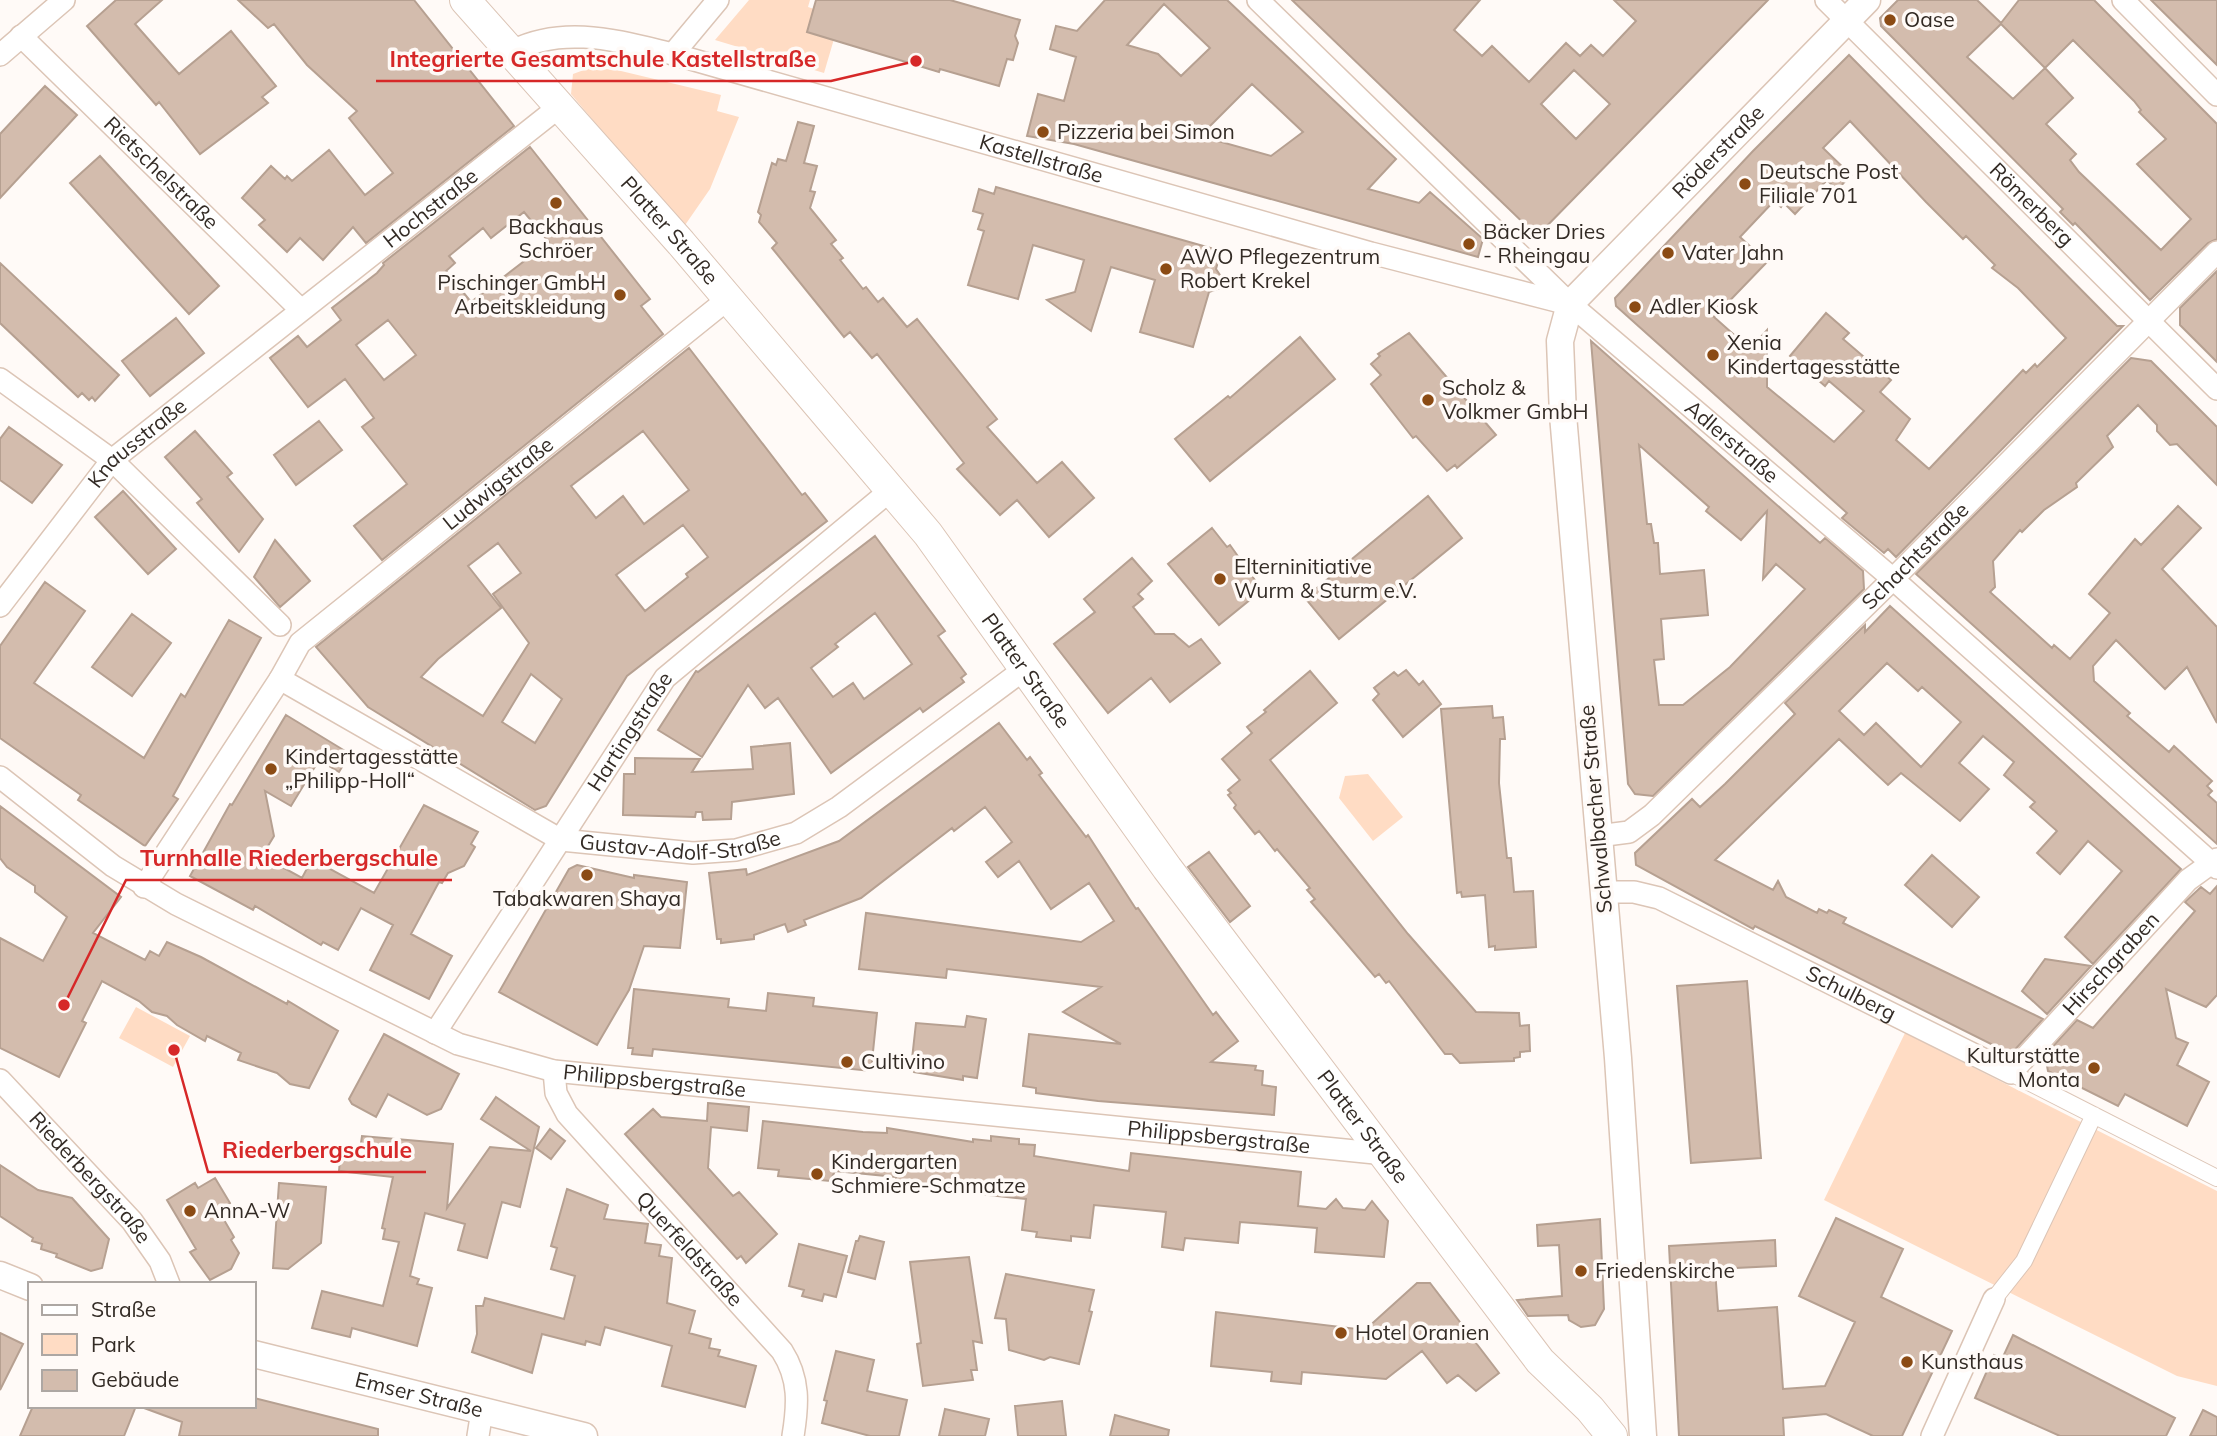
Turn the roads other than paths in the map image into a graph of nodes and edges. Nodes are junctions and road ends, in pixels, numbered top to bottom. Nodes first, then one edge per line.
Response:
1 (64, 0) edge
2 (465, 0) edge
3 (718, 0) edge
4 (1258, 0) edge
5 (1826, 0) edge
6 (1867, 0) edge
7 (2123, 0) edge
8 (1847, 21) junction
9 (21, 36) junction
10 (510, 52) junction
11 (0, 54) edge
12 (673, 54) junction
13 (2217, 95) edge
14 (559, 107) junction
15 (2217, 252) edge
16 (728, 299) junction
17 (1570, 304) junction
18 (301, 310) junction
19 (2149, 321) junction
20 (0, 379) edge
21 (2217, 389) edge
22 (112, 460) junction
23 (892, 489) junction
24 (1894, 579) junction
25 (0, 606) edge
26 (280, 625) dead end
27 (1026, 668) junction
28 (280, 679) junction
29 (0, 777) edge
30 (1598, 836) junction
31 (561, 840) junction
32 (2215, 864) edge
33 (144, 887) junction
34 (1603, 892) junction
35 (435, 1033) junction
36 (554, 1071) junction
37 (2011, 1073) junction
38 (0, 1080) edge
39 (2094, 1115) junction
40 (1385, 1154) junction
41 (2217, 1178) edge
42 (0, 1275) edge
43 (168, 1282) edge
44 (28, 1286) edge
45 (1994, 1299) joint
46 (1634, 1315) junction
47 (256, 1355) edge
48 (1549, 1371) junction
49 (480, 1423) edge
50 (584, 1436) edge
51 (793, 1436) edge
52 (1592, 1436) edge
53 (1612, 1436) edge
54 (1624, 1436) edge
55 (1643, 1436) edge
56 (1932, 1436) edge

1 - 9 street
2 - 10 main road, Platter Straße
3 - 12 street
4 - 17 street, Adlerstraße
5 - 8 street, Römerberg
6 - 8 street, Röderstraße
7 - 13 street
8 - 17 street, Röderstraße
8 - 19 street, Römerberg
9 - 11 street
9 - 18 street, Rietschelstraße
10 - 12 street, Kastellstraße
10 - 14 main road, Platter Straße
12 - 17 street, Kastellstraße
14 - 16 main road, Platter Straße
14 - 18 street, Hochstraße
15 - 19 street, Schachtstraße
16 - 23 main road, Platter Straße
16 - 28 street, Ludwigstraße
17 - 24 street, Adlerstraße
17 - 30 street, Schwalbacher Straße
18 - 22 street, Knausstraße
19 - 21 street, Römerberg
19 - 24 street, Schachtstraße
20 - 22 street
22 - 25 street, Knausstraße
22 - 26 street
23 - 27 main road, Platter Straße
23 - 31 street, Hartingstraße
24 - 30 street, Schachtstraße
24 - 32 street, Adlerstraße
27 - 31 street, Gustav-Adolf-Straße
27 - 40 main road, Platter Straße
28 - 31 street, Gustav-Adolf-Straße
28 - 33 street, Ludwigstraße
29 - 33 street, Philippsbergstraße
30 - 34 street, Schwalbacher Straße
31 - 35 street, Hartingstraße
32 - 37 street, Hirschgraben
33 - 35 street, Philippsbergstraße
34 - 37 street, Schulberg
34 - 46 street, Schwalbacher Straße
35 - 36 street, Philippsbergstraße
36 - 40 street, Philippsbergstraße
36 - 51 street, Querfeldstraße
37 - 39 street, Schulberg
38 - 43 street, Riederbergstraße
39 - 41 street, Schulberg
39 - 45 street
40 - 48 main road, Platter Straße
42 - 44 street
45 - 56 street
46 - 54 street, Schwalbacher Straße
46 - 55 street, Schwalbacher Straße
47 - 49 street, Emser Straße
48 - 52 main road, Platter Straße
48 - 53 main road, Platter Straße
49 - 50 street, Emser Straße

